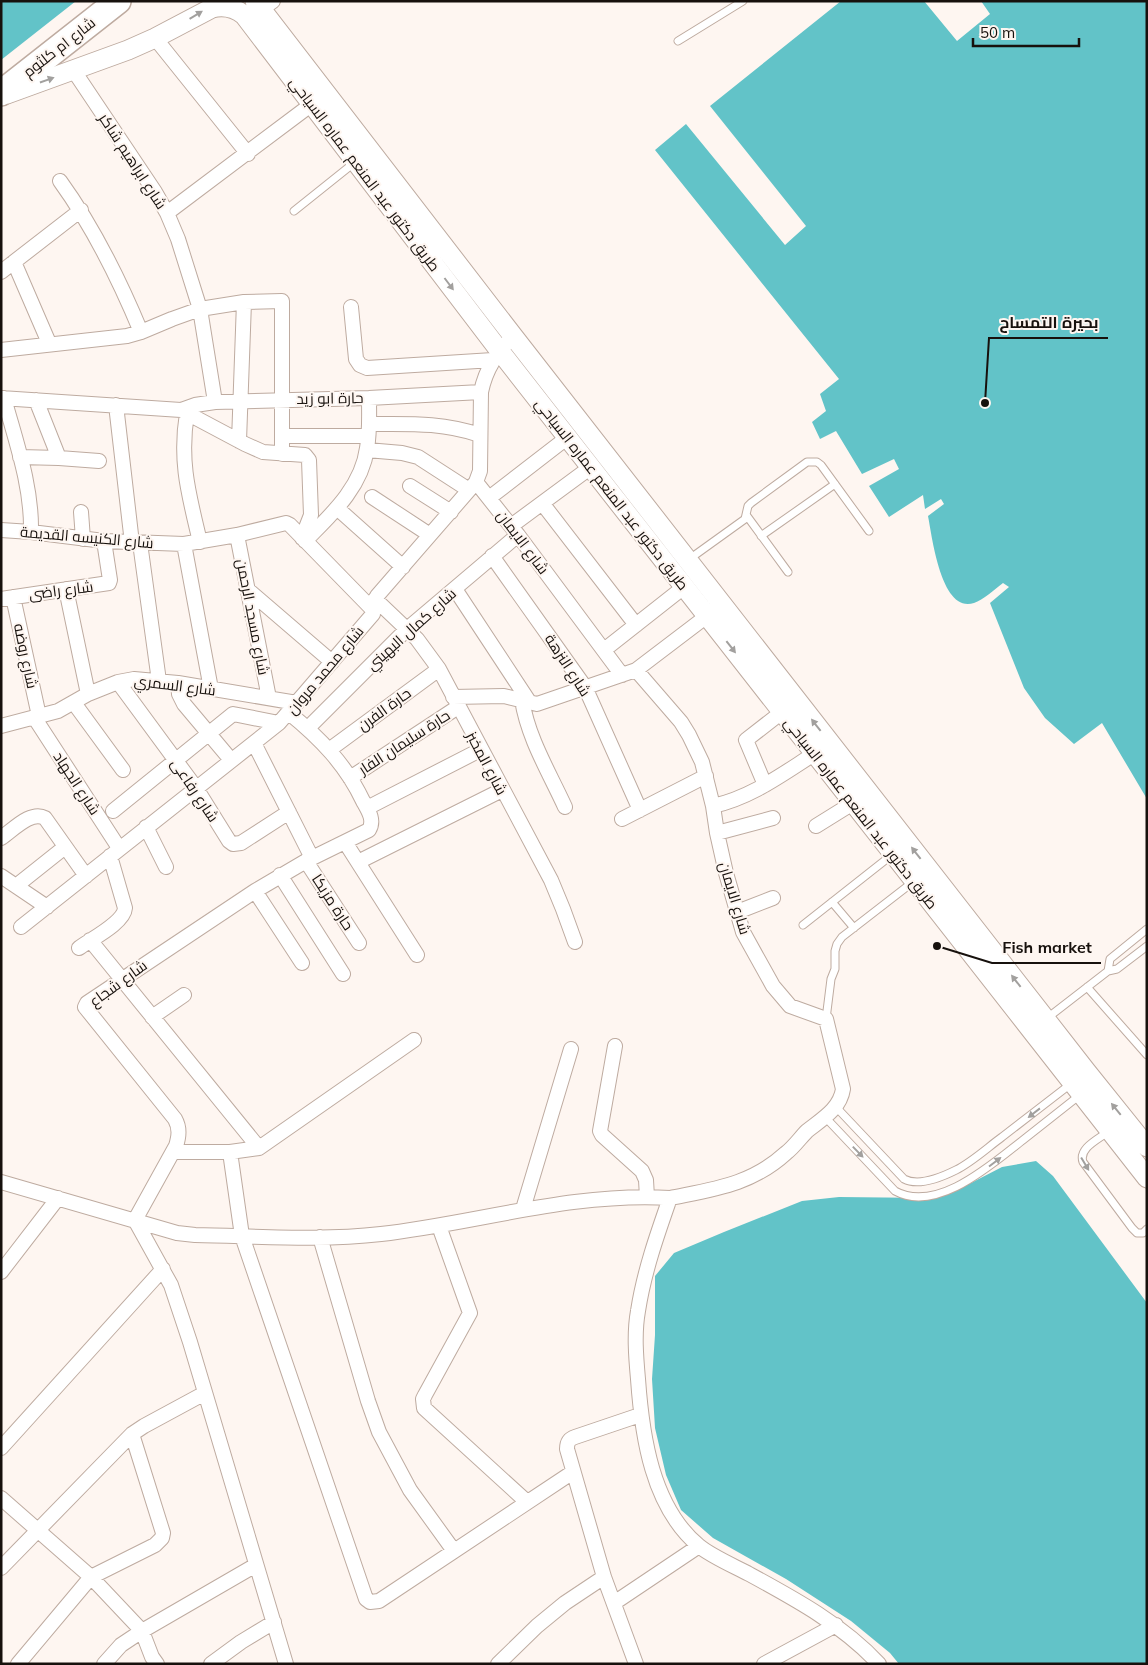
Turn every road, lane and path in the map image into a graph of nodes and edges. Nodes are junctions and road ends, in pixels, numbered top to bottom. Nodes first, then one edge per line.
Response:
1 (118, 1) edge
2 (743, 1) edge
3 (263, 4) edge
4 (156, 38) junction
5 (678, 41) dead end
6 (74, 71) junction
7 (1, 94) edge
8 (312, 104) junction
9 (248, 154) junction
10 (356, 162) junction
11 (60, 181) dead end
12 (81, 210) junction
13 (294, 211) dead end
14 (167, 213) junction
15 (14, 262) junction
16 (1, 272) edge
17 (244, 302) junction
18 (351, 307) dead end
19 (200, 309) junction
20 (141, 332) junction
21 (513, 336) junction
22 (49, 343) junction
23 (1, 350) edge
24 (496, 355) junction
25 (481, 392) junction
26 (2, 398) edge
27 (369, 398) junction
28 (282, 399) junction
29 (36, 400) junction
30 (239, 400) junction
31 (215, 402) junction
32 (116, 405) junction
33 (184, 411) junction
34 (480, 435) junction
35 (282, 436) junction
36 (368, 436) junction
37 (568, 437) junction
38 (239, 441) junction
39 (282, 454) junction
40 (20, 457) junction
41 (59, 458) junction
42 (99, 461) dead end
43 (591, 467) junction
44 (834, 484) junction
45 (410, 486) dead end
46 (473, 486) junction
47 (372, 497) dead end
48 (489, 498) junction
49 (542, 503) junction
50 (337, 508) junction
51 (81, 512) dead end
52 (451, 512) junction
53 (746, 516) junction
54 (1, 530) edge
55 (515, 530) junction
56 (869, 531) dead end
57 (31, 532) junction
58 (237, 535) junction
59 (430, 535) junction
60 (761, 536) junction
61 (83, 539) junction
62 (304, 540) junction
63 (104, 542) junction
64 (200, 542) junction
65 (136, 543) junction
66 (184, 544) junction
67 (492, 556) junction
68 (688, 560) junction
69 (403, 566) junction
70 (788, 572) dead end
71 (684, 587) junction
72 (66, 589) junction
73 (455, 589) junction
74 (248, 590) junction
75 (7, 598) edge
76 (375, 605) junction
77 (707, 616) junction
78 (636, 625) junction
79 (407, 629) junction
80 (604, 650) junction
81 (332, 662) junction
82 (439, 669) junction
83 (636, 670) junction
84 (622, 675) junction
85 (159, 681) junction
86 (118, 682) junction
87 (178, 683) junction
88 (585, 687) junction
89 (211, 689) junction
90 (88, 694) junction
91 (269, 698) junction
92 (74, 702) junction
93 (455, 702) junction
94 (526, 702) junction
95 (293, 708) junction
96 (782, 712) junction
97 (36, 716) junction
98 (279, 724) junction
99 (1, 726) edge
100 (308, 728) junction
101 (209, 734) junction
102 (254, 743) junction
103 (329, 750) junction
104 (480, 750) junction
105 (814, 754) junction
106 (231, 760) junction
107 (176, 761) junction
108 (123, 770) dead end
109 (706, 776) junction
110 (350, 778) junction
111 (765, 785) junction
112 (196, 788) junction
113 (502, 790) junction
114 (853, 803) junction
115 (713, 806) junction
116 (565, 807) dead end
117 (367, 808) junction
118 (640, 810) junction
119 (114, 811) dead end
120 (289, 812) junction
121 (773, 818) dead end
122 (622, 819) dead end
123 (816, 826) dead end
124 (146, 827) junction
125 (717, 833) junction
126 (1, 838) edge
127 (345, 842) junction
128 (66, 847) junction
129 (114, 852) junction
130 (893, 854) junction
131 (309, 860) junction
132 (358, 862) junction
133 (166, 867) dead end
134 (280, 875) junction
135 (1, 876) edge
136 (86, 876) junction
137 (914, 881) junction
138 (16, 886) junction
139 (255, 891) junction
140 (773, 898) dead end
141 (832, 902) junction
142 (47, 907) junction
143 (737, 912) junction
144 (803, 925) dead end
145 (21, 927) dead end
146 (854, 928) junction
147 (1147, 928) edge
148 (575, 942) dead end
149 (359, 943) dead end
150 (1147, 946) edge
151 (417, 955) dead end
152 (302, 963) dead end
153 (1108, 971) junction
154 (343, 974) dead end
155 (122, 979) junction
156 (1087, 987) junction
157 (184, 995) dead end
158 (152, 1017) junction
159 (826, 1018) junction
160 (1046, 1019) junction
161 (414, 1040) dead end
162 (615, 1046) dead end
163 (571, 1049) dead end
164 (1147, 1054) edge
165 (1077, 1088) junction
166 (836, 1107) junction
167 (824, 1117) junction
168 (1110, 1130) junction
169 (1142, 1136) edge
170 (259, 1148) junction
171 (173, 1152) junction
172 (230, 1152) junction
173 (1147, 1178) edge
174 (927, 1180) junction
175 (6, 1183) edge
176 (930, 1194) junction
177 (1, 1196) edge
178 (646, 1197) junction
179 (58, 1198) junction
180 (670, 1198) junction
181 (523, 1209) junction
182 (135, 1220) junction
183 (439, 1226) junction
184 (1147, 1229) edge
185 (242, 1236) junction
186 (320, 1237) junction
187 (163, 1269) junction
188 (1, 1272) edge
189 (205, 1393) junction
190 (640, 1416) junction
191 (132, 1434) junction
192 (1, 1448) edge
193 (573, 1472) junction
194 (1, 1498) edge
195 (528, 1502) junction
196 (39, 1531) junction
197 (699, 1546) junction
198 (454, 1551) junction
199 (256, 1564) junction
200 (1, 1568) edge
201 (91, 1577) junction
202 (604, 1577) junction
203 (614, 1603) junction
204 (274, 1622) junction
205 (836, 1625) junction
206 (142, 1631) junction
207 (18, 1664) edge
208 (104, 1664) edge
209 (157, 1664) edge
210 (211, 1664) edge
211 (286, 1664) edge
212 (498, 1664) edge
213 (636, 1664) edge
214 (764, 1664) edge
215 (879, 1664) edge

1 - 7 highway, شارع ام كلثوم
2 - 5 lane
3 - 21 main road, طريق دكتور عبد المنعم عماره السياحي
4 - 6 main road, طريق دكتور عبد المنعم عماره السياحي
4 -> 8 main road, طريق دكتور عبد المنعم عماره السياحي
4 - 9 street
7 -> 6 main road, طريق دكتور عبد المنعم عماره السياحي
6 - 14 street, شارع ابراهيم شاكر
8 - 9 street
8 - 10 main road, طريق دكتور عبد المنعم عماره السياحي
9 - 14 street
10 - 13 lane
10 -> 24 main road, طريق دكتور عبد المنعم عماره السياحي
11 - 12 street
12 - 15 street
12 - 20 street
14 - 19 street, شارع ابراهيم شاكر
15 - 16 street
15 - 22 street
17 - 19 street
17 - 28 street
17 - 30 street
18 - 24 street
19 - 20 street
19 - 31 street, شارع ابراهيم شاكر
20 - 22 street
21 - 24 street
21 - 68 main road, طريق دكتور عبد المنعم عماره السياحي
22 - 23 street
24 - 25 street
24 - 37 main road, طريق دكتور عبد المنعم عماره السياحي
25 - 27 street, حارة ابو زيد
25 - 34 street
26 - 29 street
26 - 40 street
27 - 28 street, حارة ابو زيد
27 - 36 street
28 - 30 street, حارة ابو زيد
28 - 35 street
29 - 32 street
29 - 41 street
30 - 31 street, حارة ابو زيد
30 - 38 street
31 - 33 street, حارة ابو زيد
32 - 33 street
32 - 65 street
33 - 38 street
33 - 64 street
34 - 36 street
34 - 46 street
35 - 36 street
35 - 39 street
36 - 46 street, شارع الايمان
36 - 50 street
37 - 43 main road, طريق دكتور عبد المنعم عماره السياحي
37 - 48 street
38 - 39 street
39 - 62 street
40 - 41 street
40 - 57 street
41 - 42 street
43 - 49 street, شارع كمال البهيني
43 - 71 main road, طريق دكتور عبد المنعم عماره السياحي
44 - 53 lane
44 - 56 lane
44 - 60 lane
45 - 52 street
46 - 48 street, شارع الايمان
46 - 52 street, شارع محمد مروان
47 - 59 street
48 - 55 street, شارع الايمان
49 - 55 street, شارع كمال البهيني
49 - 78 street
50 - 62 street
50 - 69 street
51 - 61 street
52 - 59 street, شارع محمد مروان
53 - 60 lane
53 - 68 lane
54 - 57 street, شارع الكنيسه القديمة
55 - 67 street, شارع كمال البهيني
55 - 80 street, شارع الايمان
57 - 61 street, شارع الكنيسه القديمة
58 - 62 street, شارع الكنيسه القديمة
58 - 64 street, شارع الكنيسه القديمة
58 - 74 street, شارع مسجد الرحمن
59 - 69 street, شارع محمد مروان
60 - 70 lane
61 - 63 street, شارع الكنيسه القديمة
62 - 76 street, شارع الكنيسه القديمة
63 - 65 street, شارع الكنيسه القديمة
63 - 72 street, شارع راضى
64 - 66 street, شارع الكنيسه القديمة
65 - 66 street, شارع الكنيسه القديمة
65 - 85 street
66 - 89 street
67 - 73 street, شارع كمال البهيني
67 - 88 street, شارع النزهة
160 -> 68 main road, طريق دكتور عبد المنعم عماره السياحي
69 - 76 street, شارع محمد مروان
71 - 77 main road, طريق دكتور عبد المنعم عماره السياحي
71 - 78 street
72 - 75 street, شارع راضى
72 - 90 street
73 - 79 street, شارع كمال البهيني
73 - 94 street
74 - 81 street
74 - 91 street, شارع مسجد الرحمن
75 - 97 street, شارع روضه
76 - 79 street, شارع المخبز
76 - 81 street, شارع محمد مروان
77 - 83 street
77 -> 96 main road, طريق دكتور عبد المنعم عماره السياحي
78 - 80 street
79 - 82 street, شارع المخبز
79 - 100 street, شارع كمال البهيني
80 - 84 street, شارع الايمان
81 - 95 street, شارع محمد مروان
82 - 93 street, شارع المخبز
82 - 103 street, حارة الفرن
83 - 84 street
83 - 109 street, شارع الايمان
84 - 88 street
85 - 86 street, شارع السمري
85 - 87 street, شارع السمري
86 - 90 street, شارع السمري
86 - 107 street, شارع رفاعى
87 - 89 street, شارع السمري
87 - 101 street
88 - 94 street
88 - 118 street, شارع النزهة
89 - 91 street, شارع السمري
90 - 92 street, شارع السمري
91 - 95 street, شارع السمري
92 - 97 street, شارع السمري
92 - 108 street
93 - 94 street
93 - 104 street, شارع المخبز
93 - 110 street, حارة سليمان الفار
94 - 116 street
95 - 98 street, شارع محمد مروان
95 - 100 street
96 - 105 main road, طريق دكتور عبد المنعم عماره السياحي
96 - 111 street
97 - 99 street, شارع السمري
97 - 129 street, شارع الجهاد
98 - 101 street
98 - 102 street, شارع محمد مروان
100 - 103 street
101 - 106 street
101 - 107 street
102 - 106 street, شارع محمد مروان
102 - 120 street, حارة مزيكا
103 - 110 street
104 - 113 street, شارع المخبز
104 - 117 street
105 - 111 street
105 - 114 main road, طريق دكتور عبد المنعم عماره السياحي
106 - 112 street, شارع محمد مروان
107 - 112 street, شارع رفاعى
107 - 119 street
109 - 115 street, شارع الايمان
109 - 118 street
110 - 117 street
111 - 115 street
112 - 120 street, شارع رفاعى
112 - 124 street, شارع محمد مروان
113 - 132 street
113 - 148 street, شارع المخبز
114 - 123 street
114 - 130 main road, طريق دكتور عبد المنعم عماره السياحي
115 - 125 street, شارع الايمان
117 - 127 street, شارع شجاع
118 - 122 street
120 - 131 street, حارة مزيكا
121 - 125 street
124 - 129 street, شارع محمد مروان
124 - 133 street
125 - 143 street, شارع الايمان
126 - 128 street
127 - 131 street, شارع شجاع
127 - 132 street
128 - 136 street
128 - 138 street
129 - 136 street, شارع محمد مروان
129 - 155 street, شارع الجهاد
130 - 137 main road, طريق دكتور عبد المنعم عماره السياحي
130 - 141 lane
131 - 134 street, شارع شجاع
131 - 149 street, حارة مزيكا
132 - 151 street
134 - 139 street, شارع شجاع
134 - 154 street
135 - 138 street
136 - 142 street, شارع محمد مروان
137 - 146 lane
137 - 165 main road, طريق دكتور عبد المنعم عماره السياحي
138 - 142 street
139 - 152 street
139 - 155 street, شارع شجاع
140 - 143 street
141 - 144 lane
141 - 146 lane
142 - 145 street, شارع محمد مروان
143 - 159 street, شارع الايمان
146 - 159 lane
147 - 153 lane
150 - 153 lane
153 - 156 lane
155 - 158 street
155 - 171 street, شارع شجاع
156 - 160 lane
156 - 164 lane
157 - 158 street
158 - 170 street
159 - 166 street
169 -> 160 main road, طريق دكتور عبد المنعم عماره السياحي
161 - 170 street
162 - 178 street
163 - 181 street
165 - 168 main road, طريق دكتور عبد المنعم عماره السياحي
165 -> 174 lane
176 -> 165 lane
166 - 167 street
166 - 174 lane
167 -> 176 lane
167 - 180 street
168 - 173 main road, طريق دكتور عبد المنعم عماره السياحي
168 -> 184 lane
170 - 172 street
171 - 172 street
171 - 182 street, شارع شجاع
172 - 185 street
174 - 176 lane
175 - 177 street
175 - 179 street
178 - 180 street
178 - 181 street
179 - 182 street
179 - 188 street
180 - 190 street
181 - 183 street
182 - 185 street
182 - 187 street
183 - 186 street
183 - 195 street
185 - 186 street
185 - 198 street
186 - 198 street
187 - 189 street
187 - 192 street
189 - 191 street
189 - 199 street
190 - 193 street
190 - 197 street
191 - 196 street
191 - 201 street
193 - 195 street
193 - 202 street
194 - 196 street
195 - 198 street
196 - 200 street
196 - 201 street
197 - 203 street
197 - 205 street
199 - 204 street
199 - 206 street
201 - 206 street
201 - 207 street
202 - 203 street
202 - 212 street
203 - 213 street
204 - 210 street
204 - 211 street
205 - 214 street
205 - 215 street
206 - 208 street
206 - 209 street

